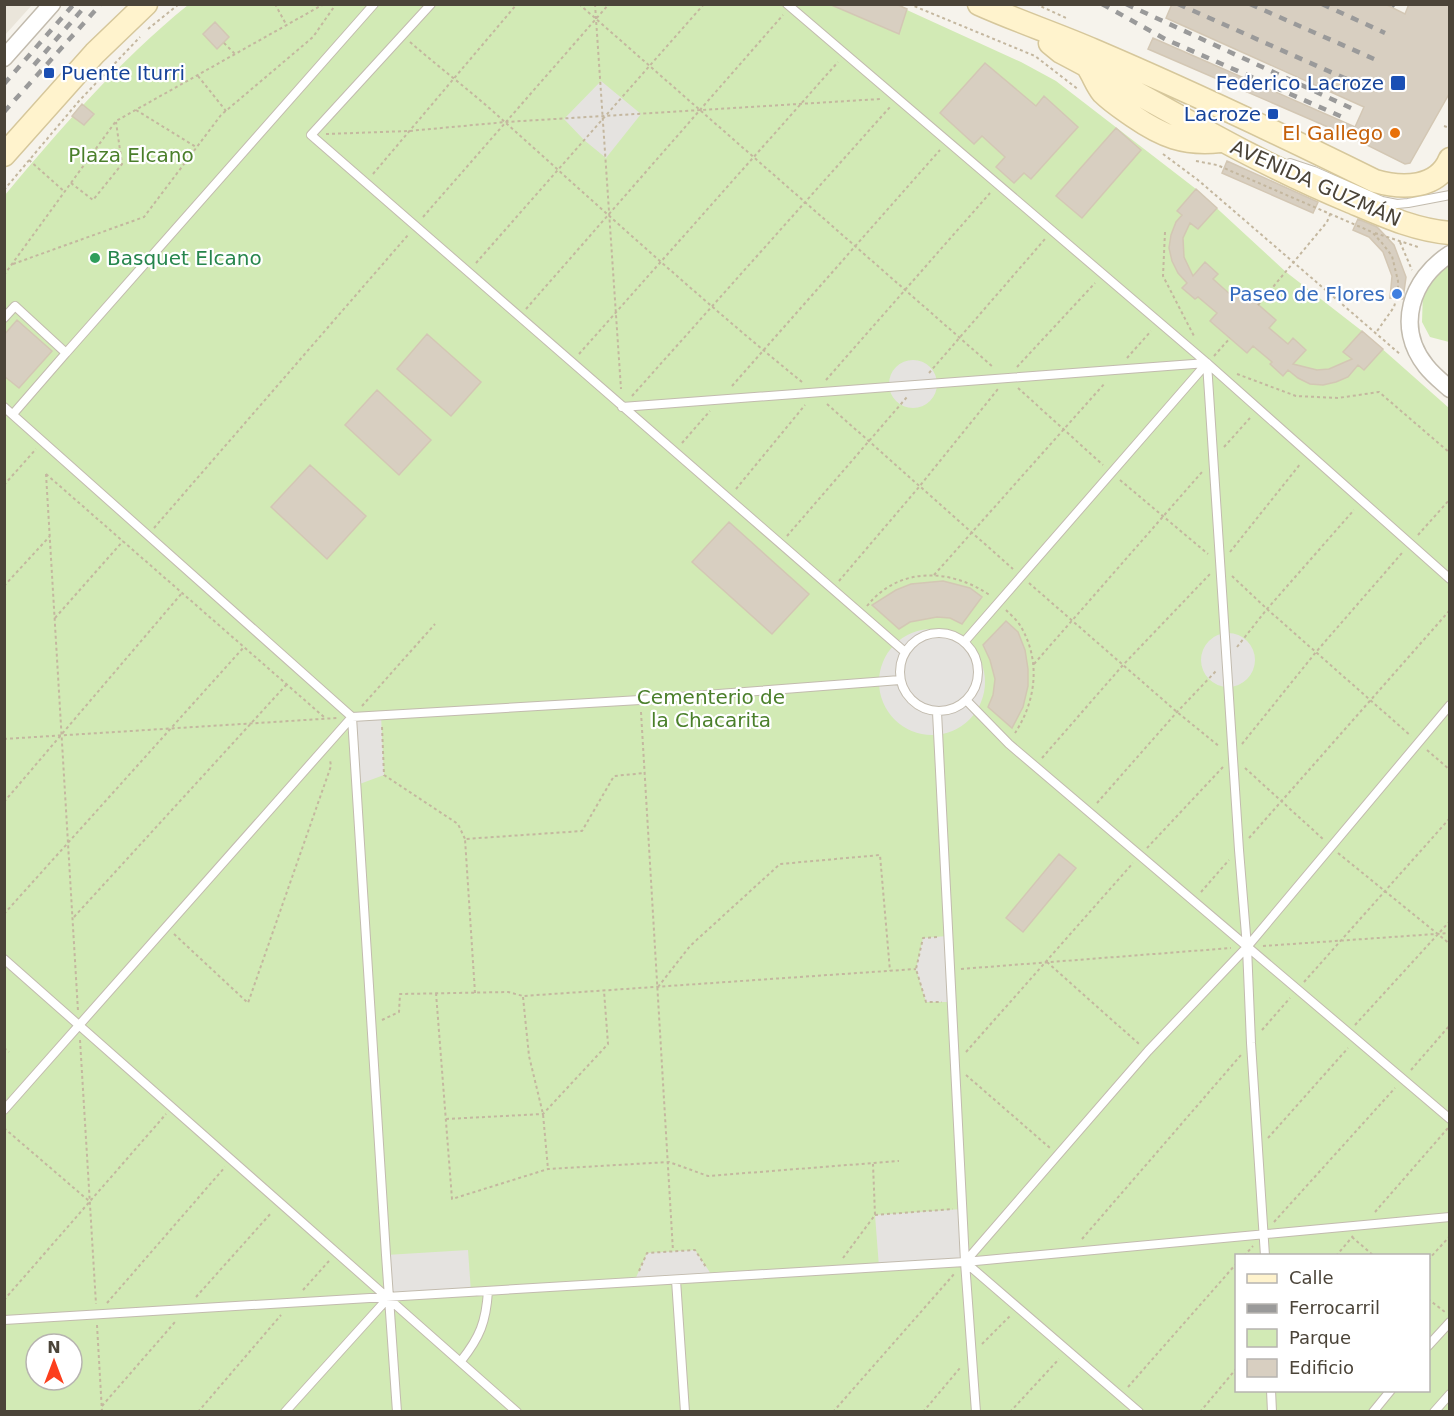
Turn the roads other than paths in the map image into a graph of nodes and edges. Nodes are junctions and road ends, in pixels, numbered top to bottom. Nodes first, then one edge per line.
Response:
1 (52, 4) edge
2 (146, 4) edge
3 (374, 4) edge
4 (431, 4) edge
5 (979, 4) edge
6 (789, 5) edge
7 (1034, 28) junction
8 (4, 58) edge
9 (1203, 99) junction
10 (1139, 108) junction
11 (1221, 140) junction
12 (4, 155) edge
13 (1448, 169) edge
14 (1449, 195) edge
15 (1449, 232) edge
16 (1449, 254) edge
17 (4, 318) edge
18 (66, 353) junction
19 (1207, 363) junction
20 (1449, 389) edge
21 (4, 407) edge
22 (622, 407) junction
23 (13, 414) junction
24 (1449, 579) edge
25 (965, 641) junction
26 (905, 652) junction
27 (900, 680) junction
28 (967, 701) junction
29 (1449, 705) edge
30 (936, 712) junction
31 (352, 717) junction
32 (1247, 947) junction
33 (4, 959) edge
34 (79, 1023) junction
35 (4, 1110) edge
36 (1449, 1119) edge
37 (1449, 1217) edge
38 (1263, 1234) junction
39 (1265, 1254) edge
40 (965, 1262) junction
41 (676, 1280) junction
42 (488, 1291) junction
43 (388, 1297) junction
44 (4, 1320) edge
45 (1449, 1322) edge
46 (1430, 1344) edge
47 (461, 1361) junction
48 (1271, 1392) edge
49 (1389, 1392) edge
50 (1449, 1394) edge
51 (285, 1412) edge
52 (397, 1412) edge
53 (517, 1412) edge
54 (685, 1412) edge
55 (976, 1412) edge
56 (1139, 1412) edge
57 (1272, 1412) edge
58 (1373, 1412) edge
59 (1434, 1412) edge

1 - 8 street
2 - 12 main road
3 - 18 lane
4 - 22 lane
5 - 7 main road, AVENIDA GUZMÁN
6 - 19 lane
7 - 9 main road, AVENIDA GUZMÁN
7 - 10 main road, AVENIDA GUZMÁN
9 - 10 main road
9 - 13 main road, AVENIDA GUZMÁN
10 - 11 main road, AVENIDA GUZMÁN
11 - 14 lane
11 - 15 main road, AVENIDA GUZMÁN
16 - 20 street
17 - 18 lane
18 - 23 lane
19 - 22 lane
19 - 24 lane
19 - 25 lane
19 - 32 lane
21 - 23 lane
22 - 26 lane
23 - 31 lane
25 - 26 lane
25 - 28 lane
26 - 27 lane
27 - 30 lane
27 - 31 lane
28 - 30 lane
28 - 32 lane
29 - 32 lane
30 - 40 lane
31 - 34 lane
31 - 43 lane
32 - 36 lane
32 - 38 lane
32 - 40 lane
33 - 34 lane
34 - 35 lane
34 - 43 lane
37 - 38 lane
38 - 39 lane
38 - 40 lane
40 - 41 lane
40 - 55 lane
40 - 56 lane
41 - 42 lane
41 - 54 lane
42 - 43 lane
42 - 47 lane
43 - 44 lane
43 - 47 lane
43 - 51 lane
43 - 52 lane
45 - 46 lane
47 - 53 lane
48 - 57 lane
49 - 58 lane
50 - 59 lane

